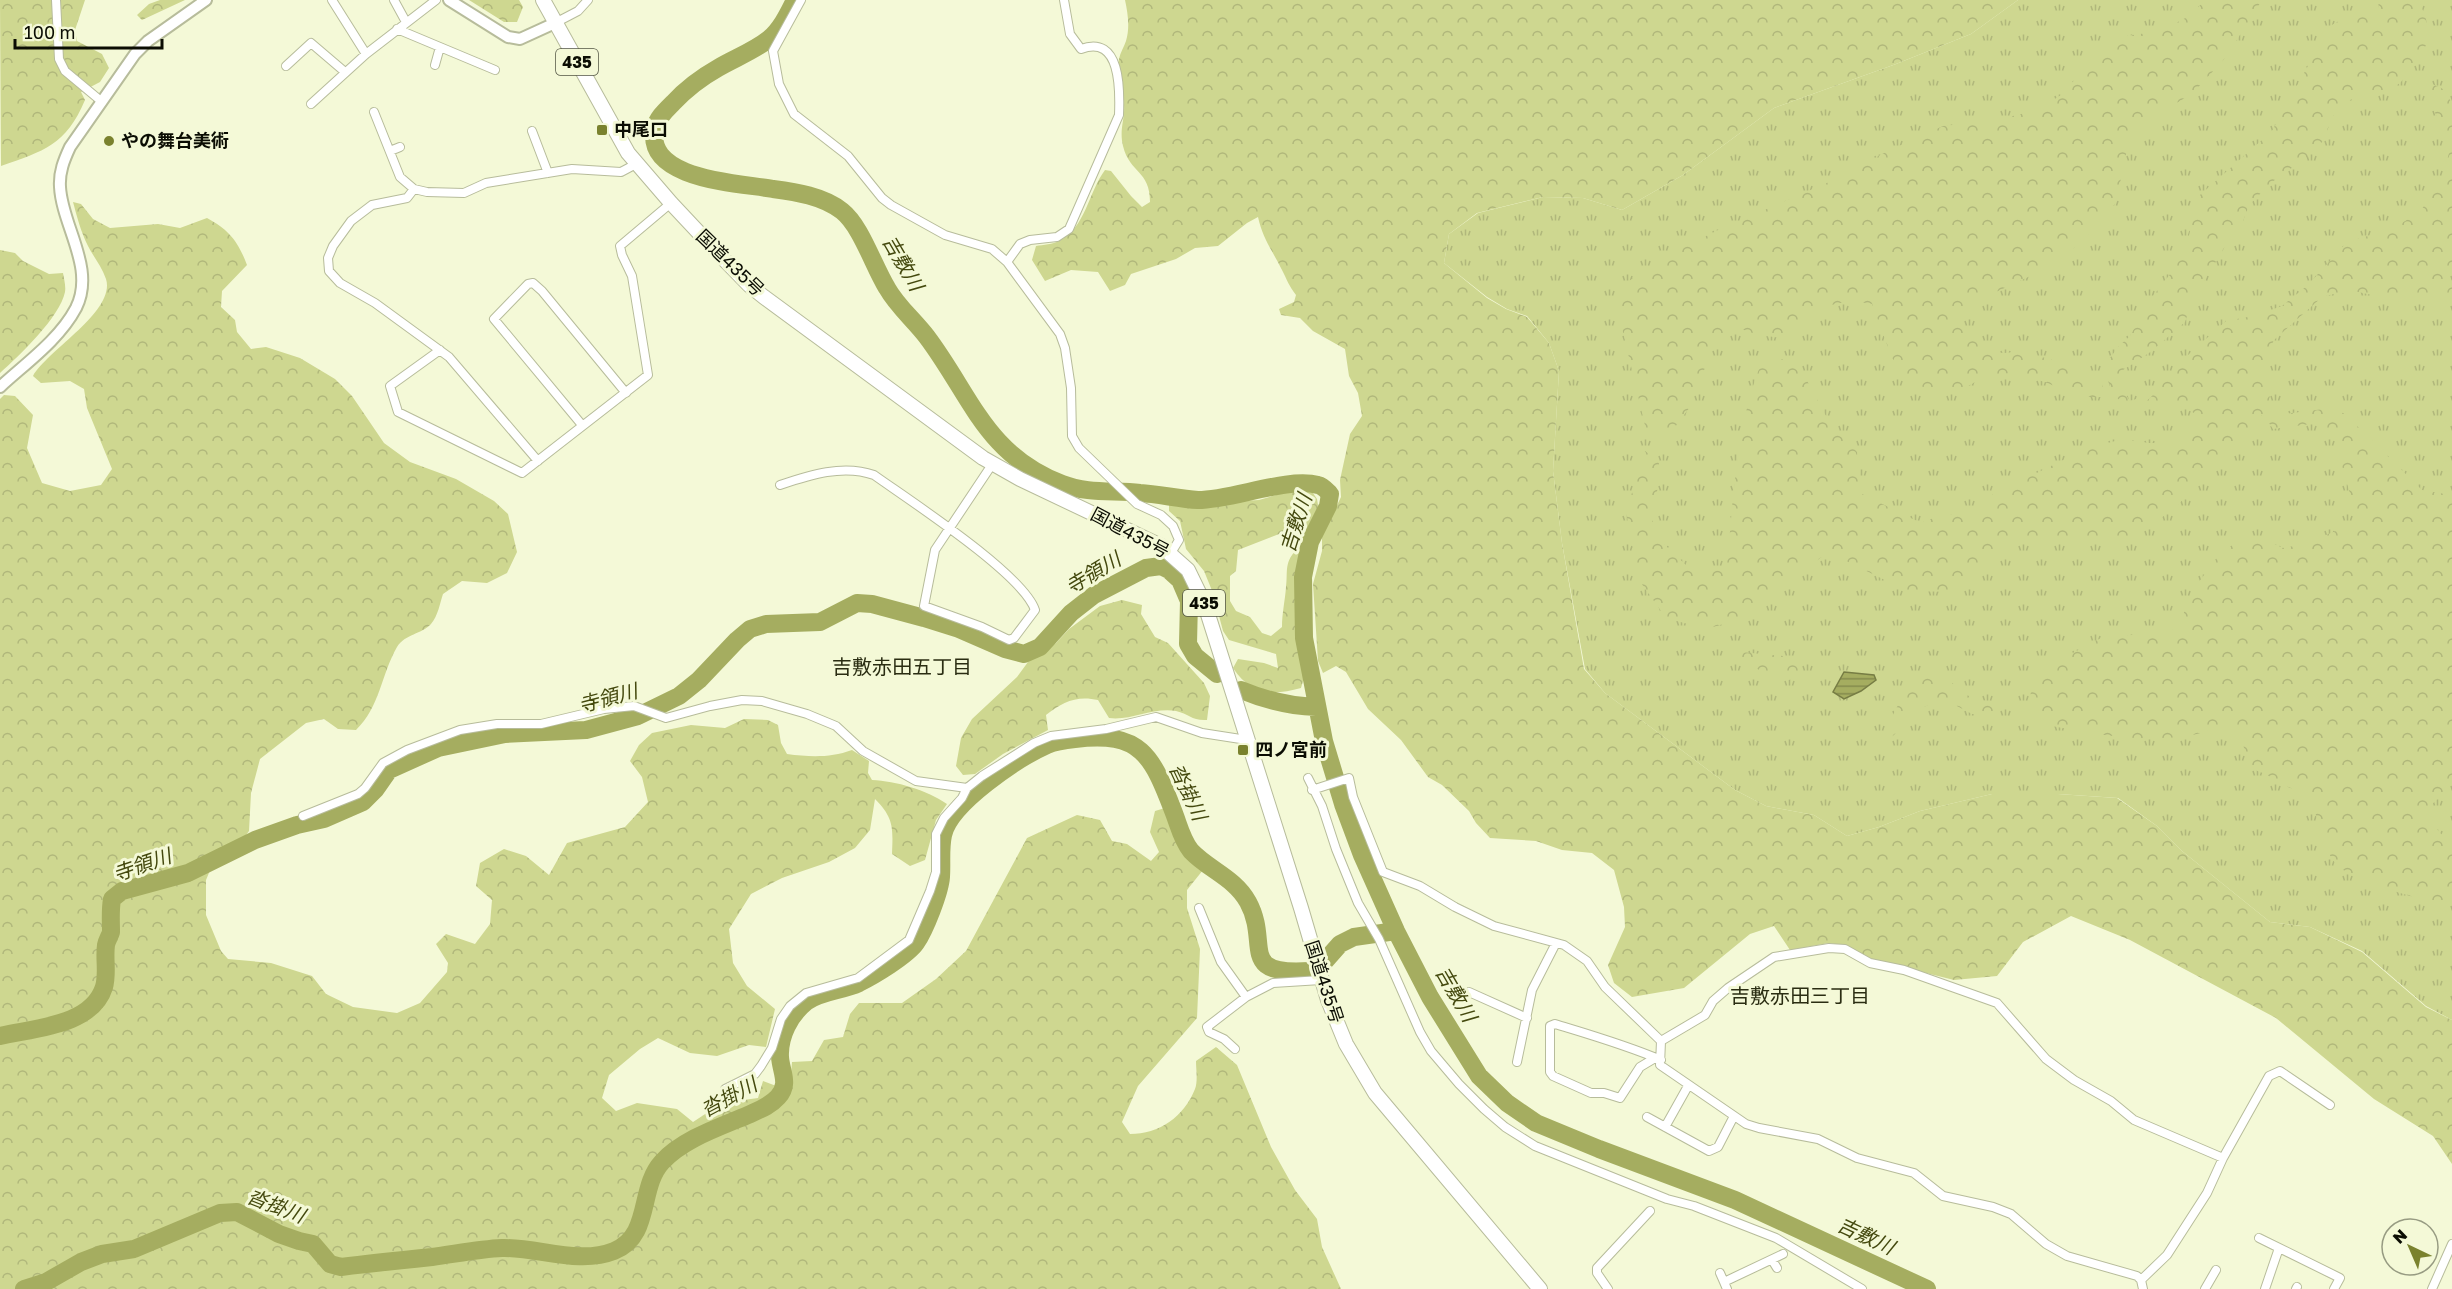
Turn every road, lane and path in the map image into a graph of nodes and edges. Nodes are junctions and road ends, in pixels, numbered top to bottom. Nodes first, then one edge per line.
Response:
1 (57, 0) edge
2 (206, 0) edge
3 (332, 0) edge
4 (394, 0) edge
5 (436, 0) edge
6 (449, 0) edge
7 (543, 0) edge
8 (588, 0) edge
9 (801, 0) edge
10 (1064, 0) edge
11 (406, 22) junction
12 (555, 23) junction
13 (397, 29) junction
14 (440, 47) junction
15 (366, 54) junction
16 (435, 65) dead end
17 (286, 66) dead end
18 (495, 70) dead end
19 (345, 72) junction
20 (100, 101) junction
21 (311, 104) dead end
22 (374, 112) dead end
23 (532, 131) dead end
24 (400, 147) dead end
25 (390, 151) junction
26 (636, 164) junction
27 (548, 173) junction
28 (414, 189) junction
29 (671, 203) junction
30 (1007, 262) junction
31 (440, 350) junction
32 (0, 387) edge
33 (626, 393) junction
34 (582, 425) junction
35 (538, 461) junction
36 (993, 464) junction
37 (780, 486) dead end
38 (948, 528) junction
39 (1172, 553) junction
40 (1247, 740) junction
41 (1308, 778) dead end
42 (967, 788) junction
43 (1312, 790) junction
44 (303, 816) dead end
45 (1199, 908) dead end
46 (1556, 943) junction
47 (1321, 980) junction
48 (1469, 992) dead end
49 (1246, 997) junction
50 (1527, 1018) junction
51 (1661, 1041) junction
52 (1235, 1049) dead end
53 (1658, 1059) junction
54 (1517, 1062) dead end
55 (1689, 1086) junction
56 (725, 1089) dead end
57 (2330, 1105) dead end
58 (1734, 1116) junction
59 (1647, 1117) dead end
60 (1665, 1127) junction
61 (2223, 1158) junction
62 (1650, 1211) dead end
63 (2259, 1238) dead end
64 (2452, 1244) edge
65 (2279, 1248) junction
66 (1784, 1254) dead end
67 (2450, 1256) edge
68 (1772, 1260) junction
69 (1777, 1268) dead end
70 (2216, 1270) dead end
71 (1720, 1273) dead end
72 (2141, 1280) junction
73 (1725, 1286) edge
74 (1540, 1289) edge
75 (1608, 1289) edge
76 (1862, 1289) edge
77 (2143, 1289) edge
78 (2205, 1289) edge
79 (2265, 1289) edge
80 (2334, 1289) edge
81 (2432, 1289) edge

1 - 20 street
2 - 20 street
3 - 15 street
4 - 11 street
5 - 11 street
6 - 12 street
7 - 12 highway, 国道435号 / 435
8 - 12 street
9 - 30 street
10 - 30 street
11 - 13 street
12 - 26 highway, 国道435号 / 435
13 - 14 street
13 - 15 street
14 - 16 street
14 - 18 street
15 - 19 street
17 - 19 street
19 - 21 street
20 - 32 street
22 - 25 street
23 - 27 street
24 - 25 street
25 - 28 street
26 - 27 street
26 - 29 highway, 国道435号 / 435
27 - 28 street
28 - 31 street
29 - 33 street
29 - 36 highway, 国道435号 / 435
30 - 39 street
31 - 35 street
31 - 35 street
33 - 34 street
33 - 34 street
34 - 35 street
36 - 38 street
36 - 39 highway, 国道435号 / 435
37 - 38 street
38 - 38 street
39 - 40 highway, 国道435号 / 435
40 - 42 street
40 - 47 highway, 国道435号 / 435
41 - 43 street
42 - 44 street
42 - 56 street
43 - 46 street
43 - 76 street
45 - 49 street
46 - 50 street
46 - 51 street
47 - 49 street
47 - 74 highway, 国道435号 / 435
48 - 50 street
49 - 52 street
50 - 54 street
51 - 53 street
51 - 61 street
53 - 53 street
53 - 55 street
55 - 58 street
55 - 60 street
57 - 61 street
58 - 60 street
58 - 72 street
59 - 60 street
61 - 72 street
62 - 75 street
63 - 65 street
64 - 67 street
65 - 79 street
65 - 80 street
66 - 68 street
67 - 81 street
68 - 69 street
68 - 73 street
70 - 78 street
71 - 73 street
72 - 77 street

